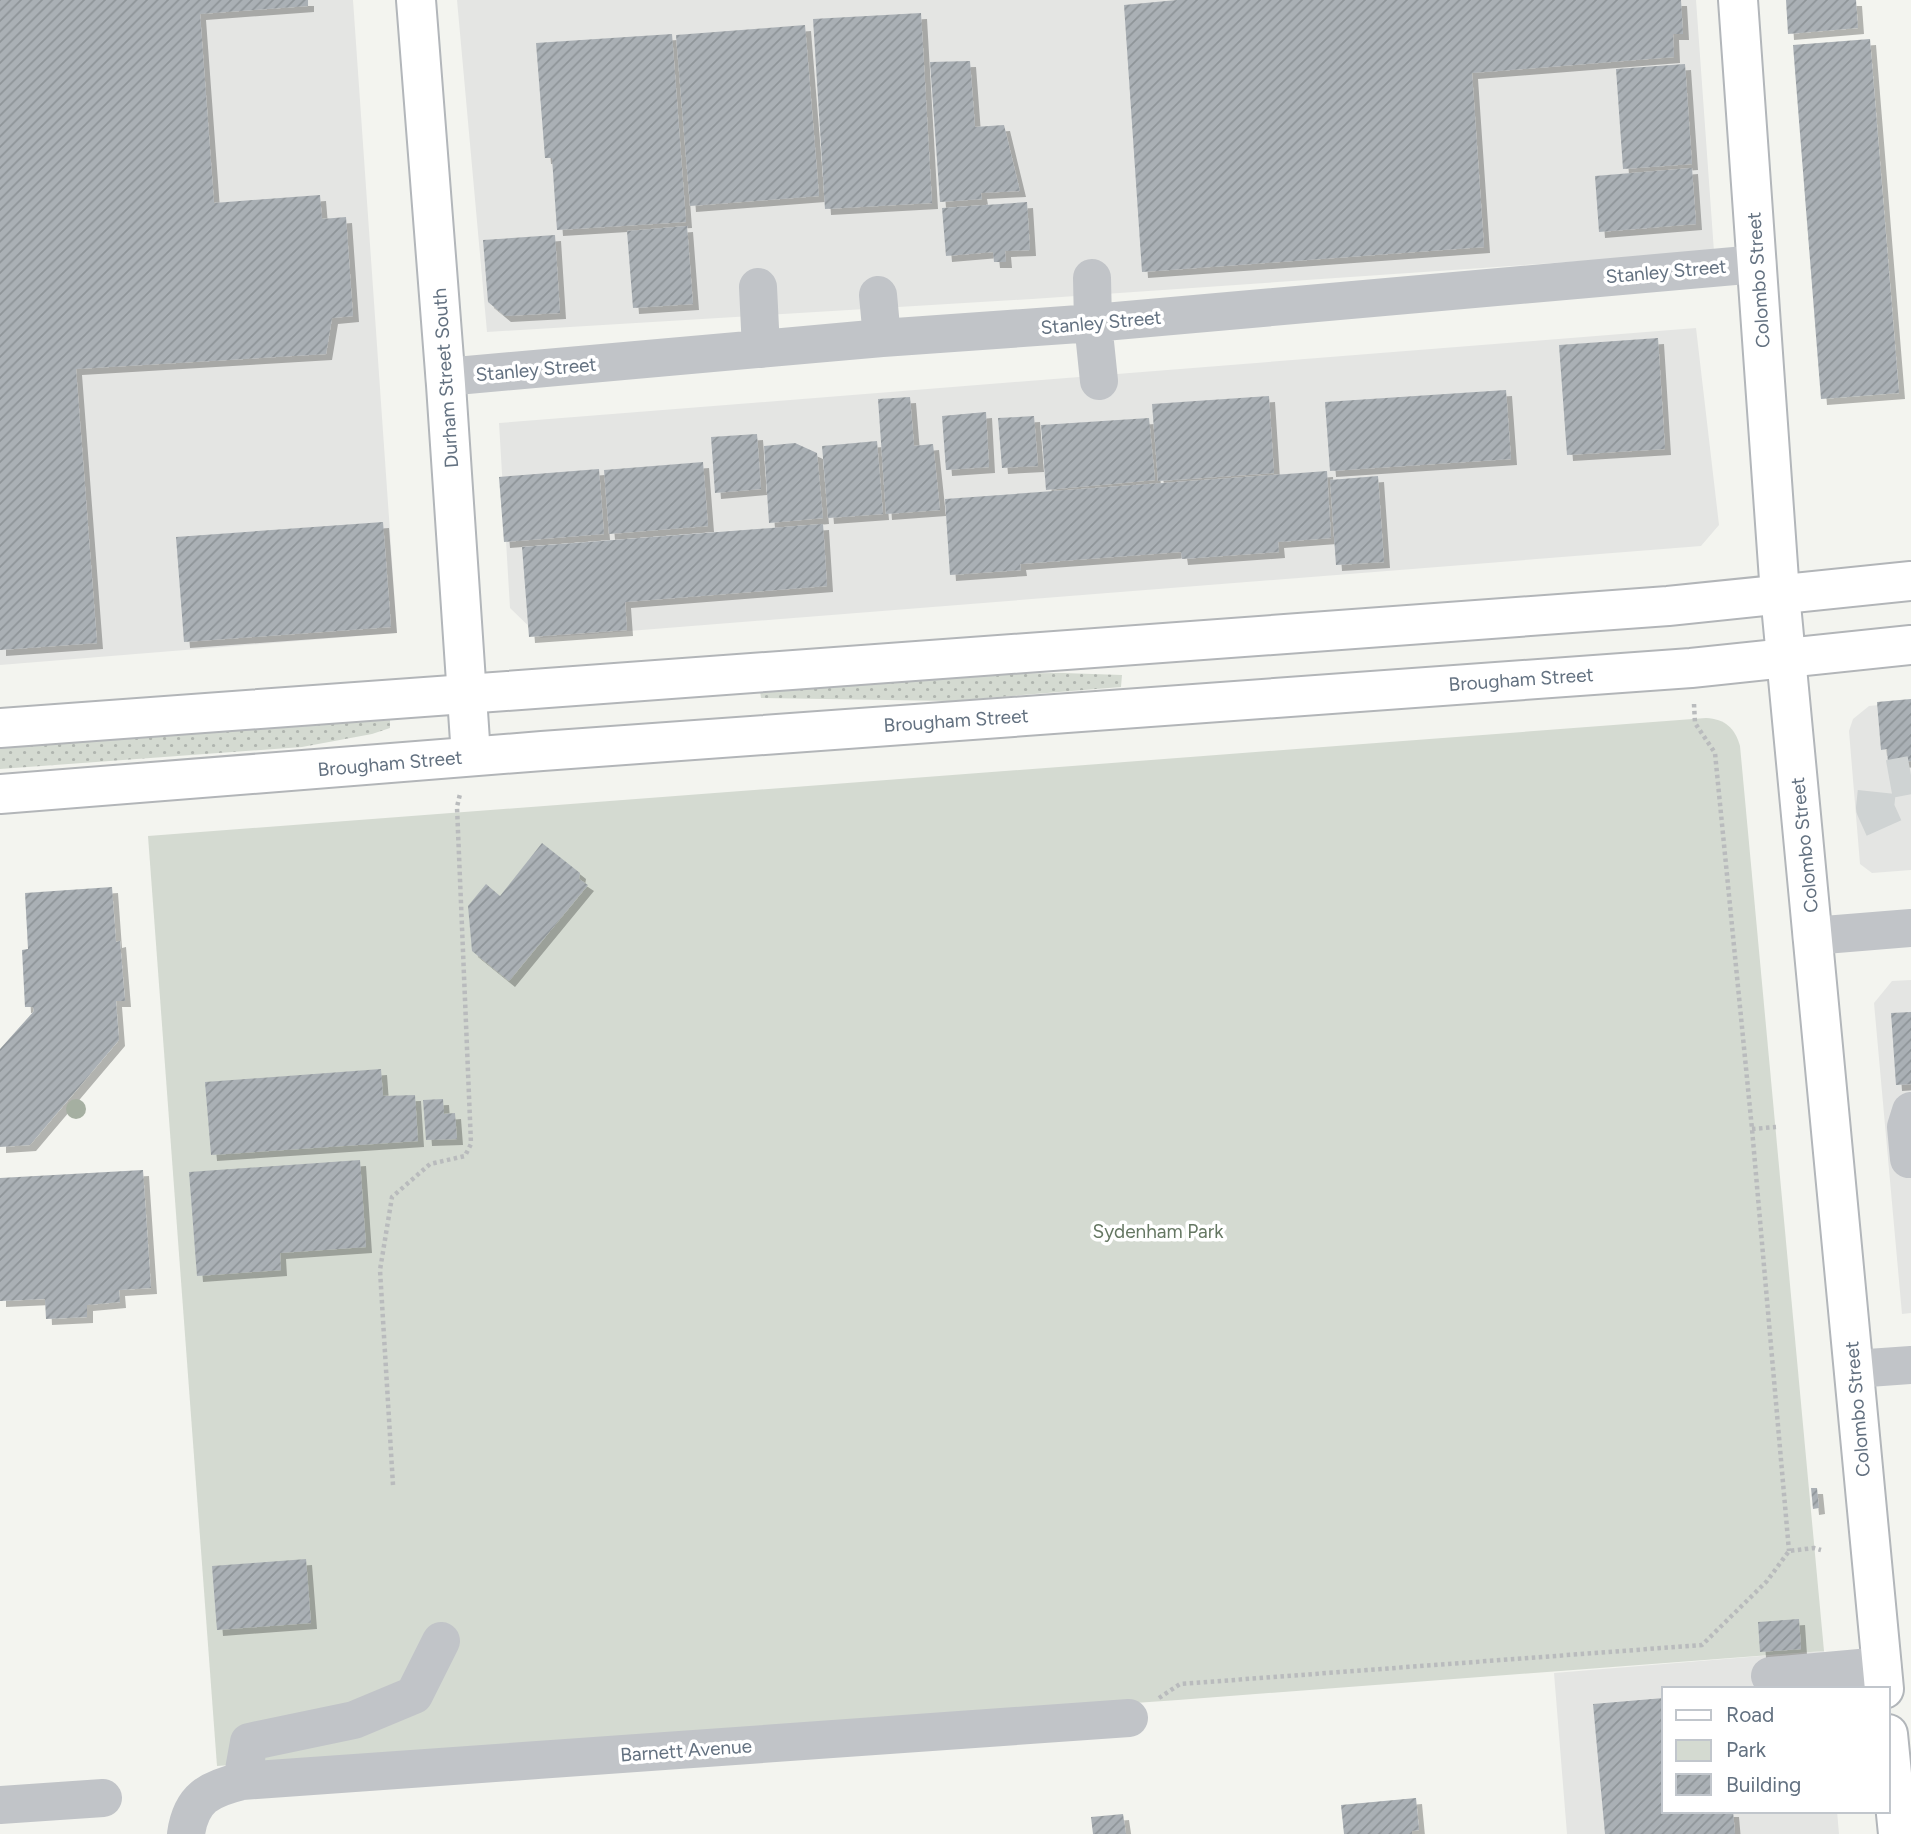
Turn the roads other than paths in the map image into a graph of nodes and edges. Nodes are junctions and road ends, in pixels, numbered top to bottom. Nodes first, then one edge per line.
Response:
1 (416, 0) edge
2 (1738, 0) edge
3 (1757, 264) junction
4 (1092, 278) dead end
5 (758, 287) dead end
6 (878, 295) dead end
7 (1093, 323) junction
8 (882, 338) junction
9 (761, 349) junction
10 (445, 377) junction
11 (1099, 381) dead end
12 (1911, 581) edge
13 (1780, 594) junction
14 (1911, 645) edge
15 (1786, 658) junction
16 (467, 694) junction
17 (0, 728) edge
18 (471, 756) junction
19 (0, 794) edge
20 (1911, 928) edge
21 (1812, 936) junction
22 (1911, 1111) edge
23 (1909, 1158) edge
24 (1911, 1365) edge
25 (1854, 1369) junction
26 (441, 1641) dead end
27 (1770, 1676) dead end
28 (1883, 1677) edge
29 (1129, 1718) road end
30 (1890, 1754) edge
31 (242, 1782) junction
32 (103, 1798) dead end
33 (0, 1805) edge
34 (1911, 1833) edge
35 (186, 1834) edge
36 (1898, 1834) edge
37 (1904, 1834) edge

1 - 10 main road, Durham Street South
2 - 3 main road, Colombo Street
3 - 7 street, Stanley Street
3 - 13 main road, Colombo Street
4 - 7 street
5 - 9 street
6 - 8 street
7 - 8 street, Stanley Street
7 - 11 street
8 - 9 street, Stanley Street
9 - 10 street, Stanley Street
10 - 16 main road, Durham Street South
12 - 13 main road
13 - 15 main road, Colombo Street
13 - 16 main road
14 - 15 main road, Brougham Street
15 - 18 main road, Brougham Street
15 - 21 main road, Colombo Street
16 - 17 main road
16 - 18 main road, Durham Street South
18 - 19 main road, Brougham Street
20 - 21 street
21 - 25 main road, Colombo Street
22 - 23 street
24 - 25 street
25 - 28 main road, Colombo Street
26 - 31 street
27 - 28 street
29 - 31 street, Barnett Avenue
30 - 36 main road
31 - 35 street, Barnett Avenue
32 - 33 street
34 - 37 street

